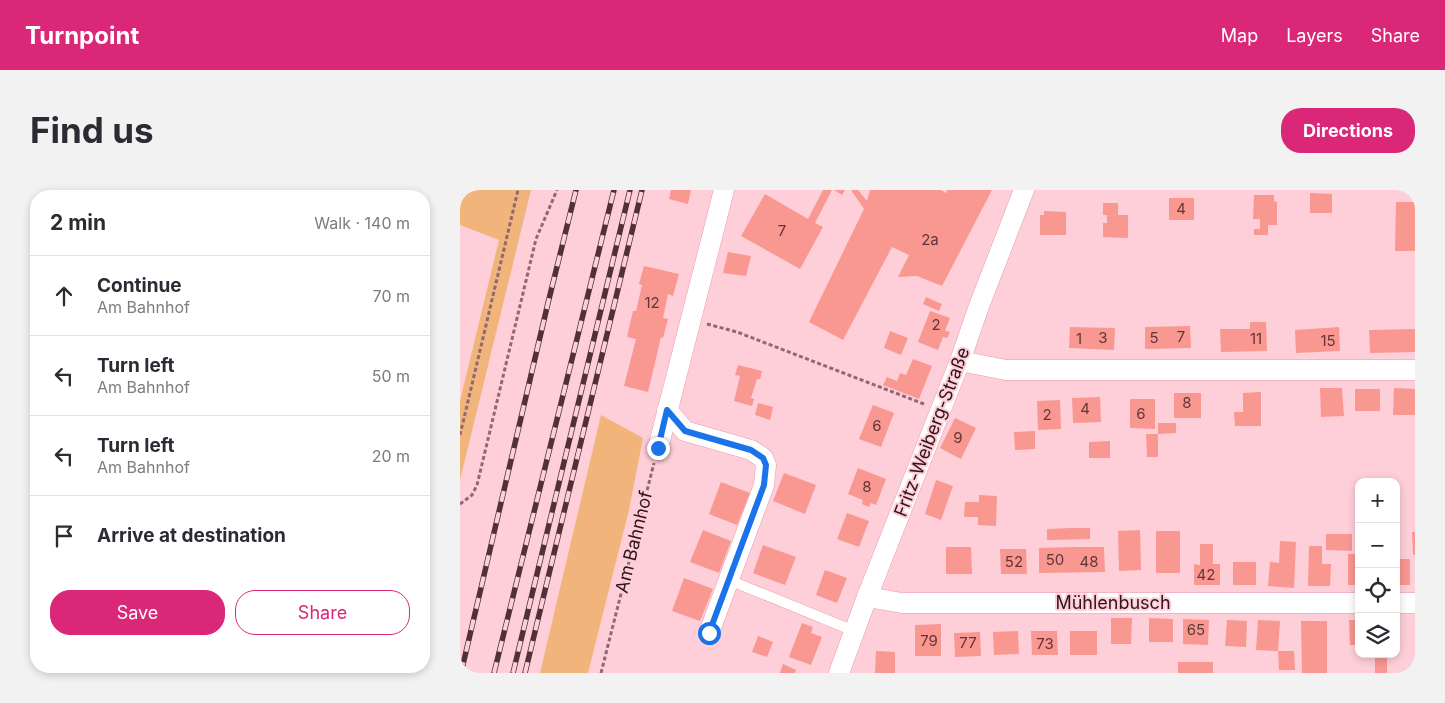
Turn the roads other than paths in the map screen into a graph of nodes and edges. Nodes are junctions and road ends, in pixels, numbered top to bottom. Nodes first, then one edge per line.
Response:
1 (724, 190) edge
2 (1024, 190) edge
3 (960, 361) junction
4 (1415, 370) edge
5 (667, 410) junction
6 (658, 448) road end
7 (729, 580) junction
8 (867, 597) junction
9 (1355, 603) edge
10 (1400, 603) edge
11 (1415, 604) edge
12 (854, 631) junction
13 (709, 633) dead end
14 (839, 673) edge

1 - 5 street
2 - 3 street, Fritz-Weiberg-Straße
3 - 4 street
3 - 8 street, Fritz-Weiberg-Straße
5 - 6 street
5 - 7 street
7 - 12 lane
7 - 13 street
8 - 9 street, Mühlenbusch
8 - 12 street, Fritz-Weiberg-Straße
10 - 11 street
12 - 14 street, Fritz-Weiberg-Straße

